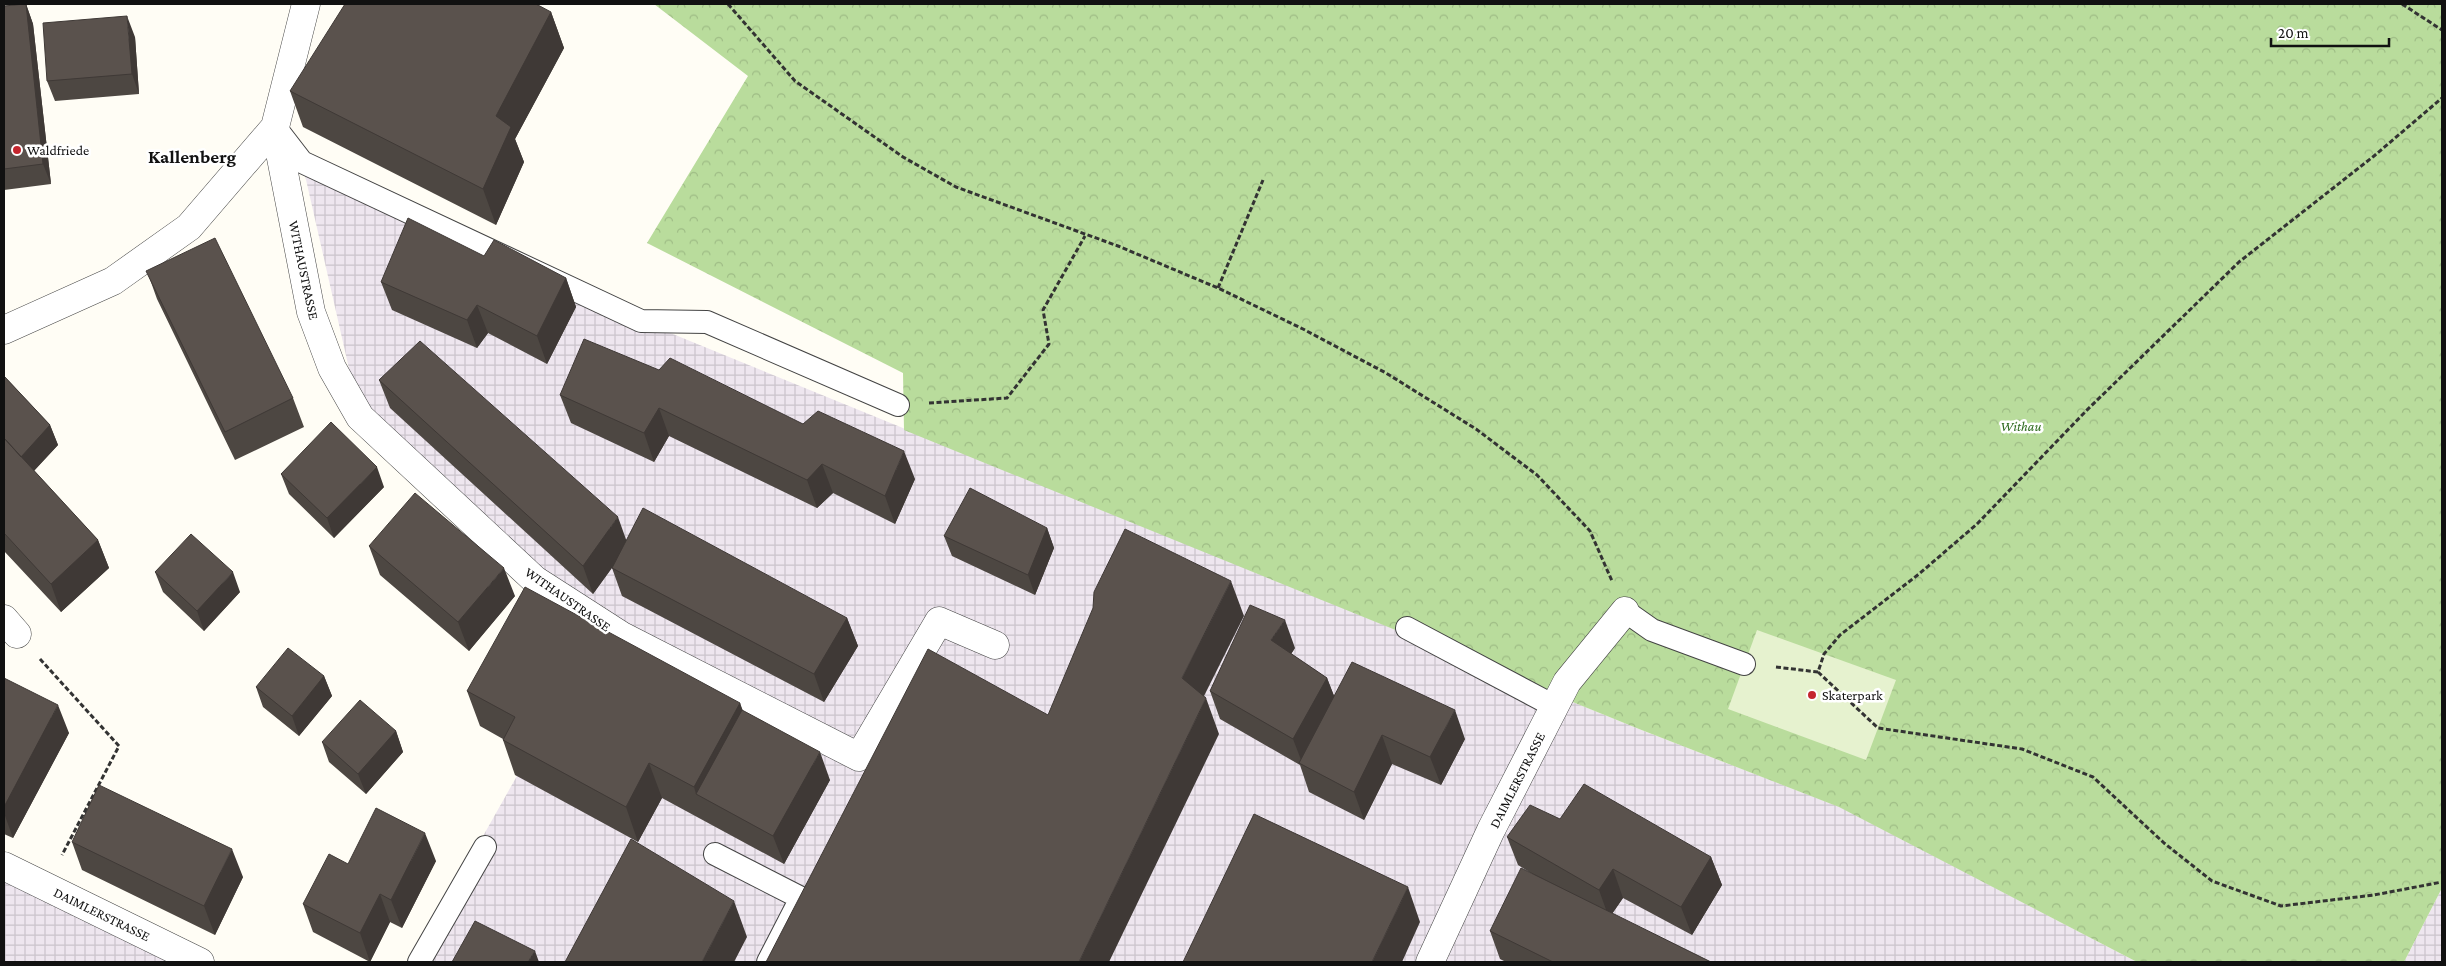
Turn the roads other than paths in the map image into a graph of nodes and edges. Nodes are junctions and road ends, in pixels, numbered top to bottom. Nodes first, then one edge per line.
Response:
1 (306, 4) edge
2 (275, 127) junction
3 (4, 330) edge
4 (898, 405) road end
5 (1625, 611) joint
6 (1407, 628) dead end
7 (995, 646) dead end
8 (1744, 664) road end
9 (1554, 706) junction
10 (485, 847) dead end
11 (715, 854) dead end
12 (4, 866) edge
13 (200, 962) edge
14 (419, 962) edge
15 (768, 962) edge
16 (1430, 962) edge

1 - 2 street
2 - 3 street
2 - 4 lane
2 - 7 street, WITHAUSTRASSE
5 - 8 lane
5 - 9 street, DAIMLERSTRASSE
6 - 9 lane
9 - 16 street, DAIMLERSTRASSE
10 - 14 lane
11 - 15 lane
12 - 13 street, DAIMLERSTRASSE

